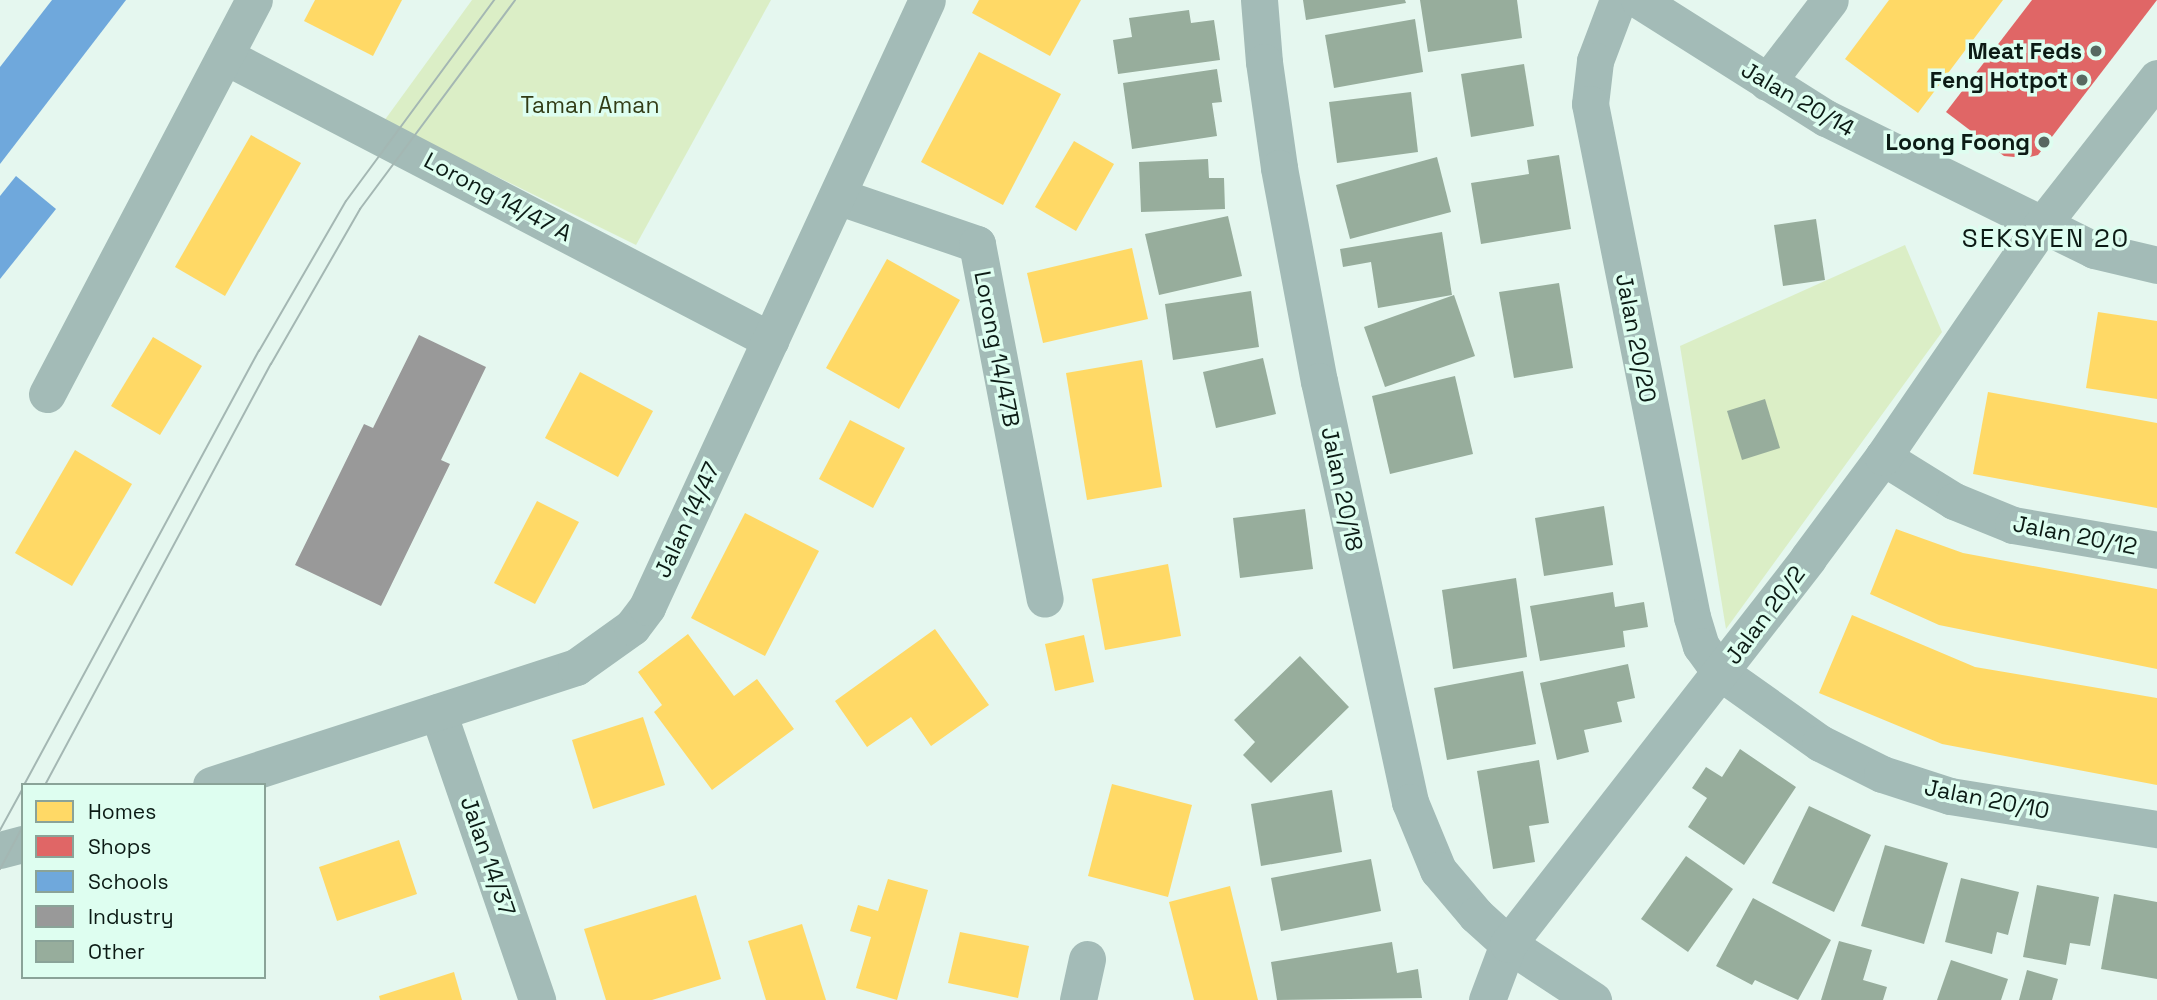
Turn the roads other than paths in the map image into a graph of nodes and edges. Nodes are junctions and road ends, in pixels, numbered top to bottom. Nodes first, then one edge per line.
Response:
1 (254, 0) edge
2 (928, 0) edge
3 (1259, 0) edge
4 (1618, 0) edge
5 (1639, 0) edge
6 (1830, 0) edge
7 (225, 56) junction
8 (2157, 78) edge
9 (1767, 82) junction
10 (837, 196) junction
11 (2041, 226) junction
12 (2157, 265) edge
13 (770, 340) junction
14 (47, 394) dead end
15 (1883, 457) junction
16 (2157, 550) edge
17 (1045, 599) dead end
18 (1720, 673) junction
19 (438, 712) junction
20 (217, 783) edge
21 (2157, 829) edge
22 (21, 845) edge
23 (0, 850) edge
24 (1508, 944) junction
25 (1087, 959) dead end
26 (537, 1000) edge
27 (1078, 1000) edge
28 (1487, 1000) edge
29 (1593, 1000) edge

1 - 7 street
2 - 10 street, Jalan 14/47
3 - 24 street, Jalan 20/18
4 - 18 street, Jalan 20/20
5 - 9 street, Jalan 20/14
6 - 9 street
7 - 13 street, Lorong 14/47 A
7 - 14 street
8 - 11 street, Jalan 20/2
9 - 11 street, Jalan 20/14
10 - 13 street, Jalan 14/47
10 - 17 street, Lorong 14/47B
11 - 12 street, Jalan 20/14
11 - 15 street, Jalan 20/2
13 - 19 street, Jalan 14/47
15 - 16 street, Jalan 20/12
15 - 18 street, Jalan 20/2
18 - 21 street, Jalan 20/10
18 - 24 street, Jalan 20/2
19 - 20 street, Jalan 14/47
19 - 26 street, Jalan 14/37
22 - 23 street
24 - 28 street, Jalan 20/2
24 - 29 street, Jalan 20/18
25 - 27 street

